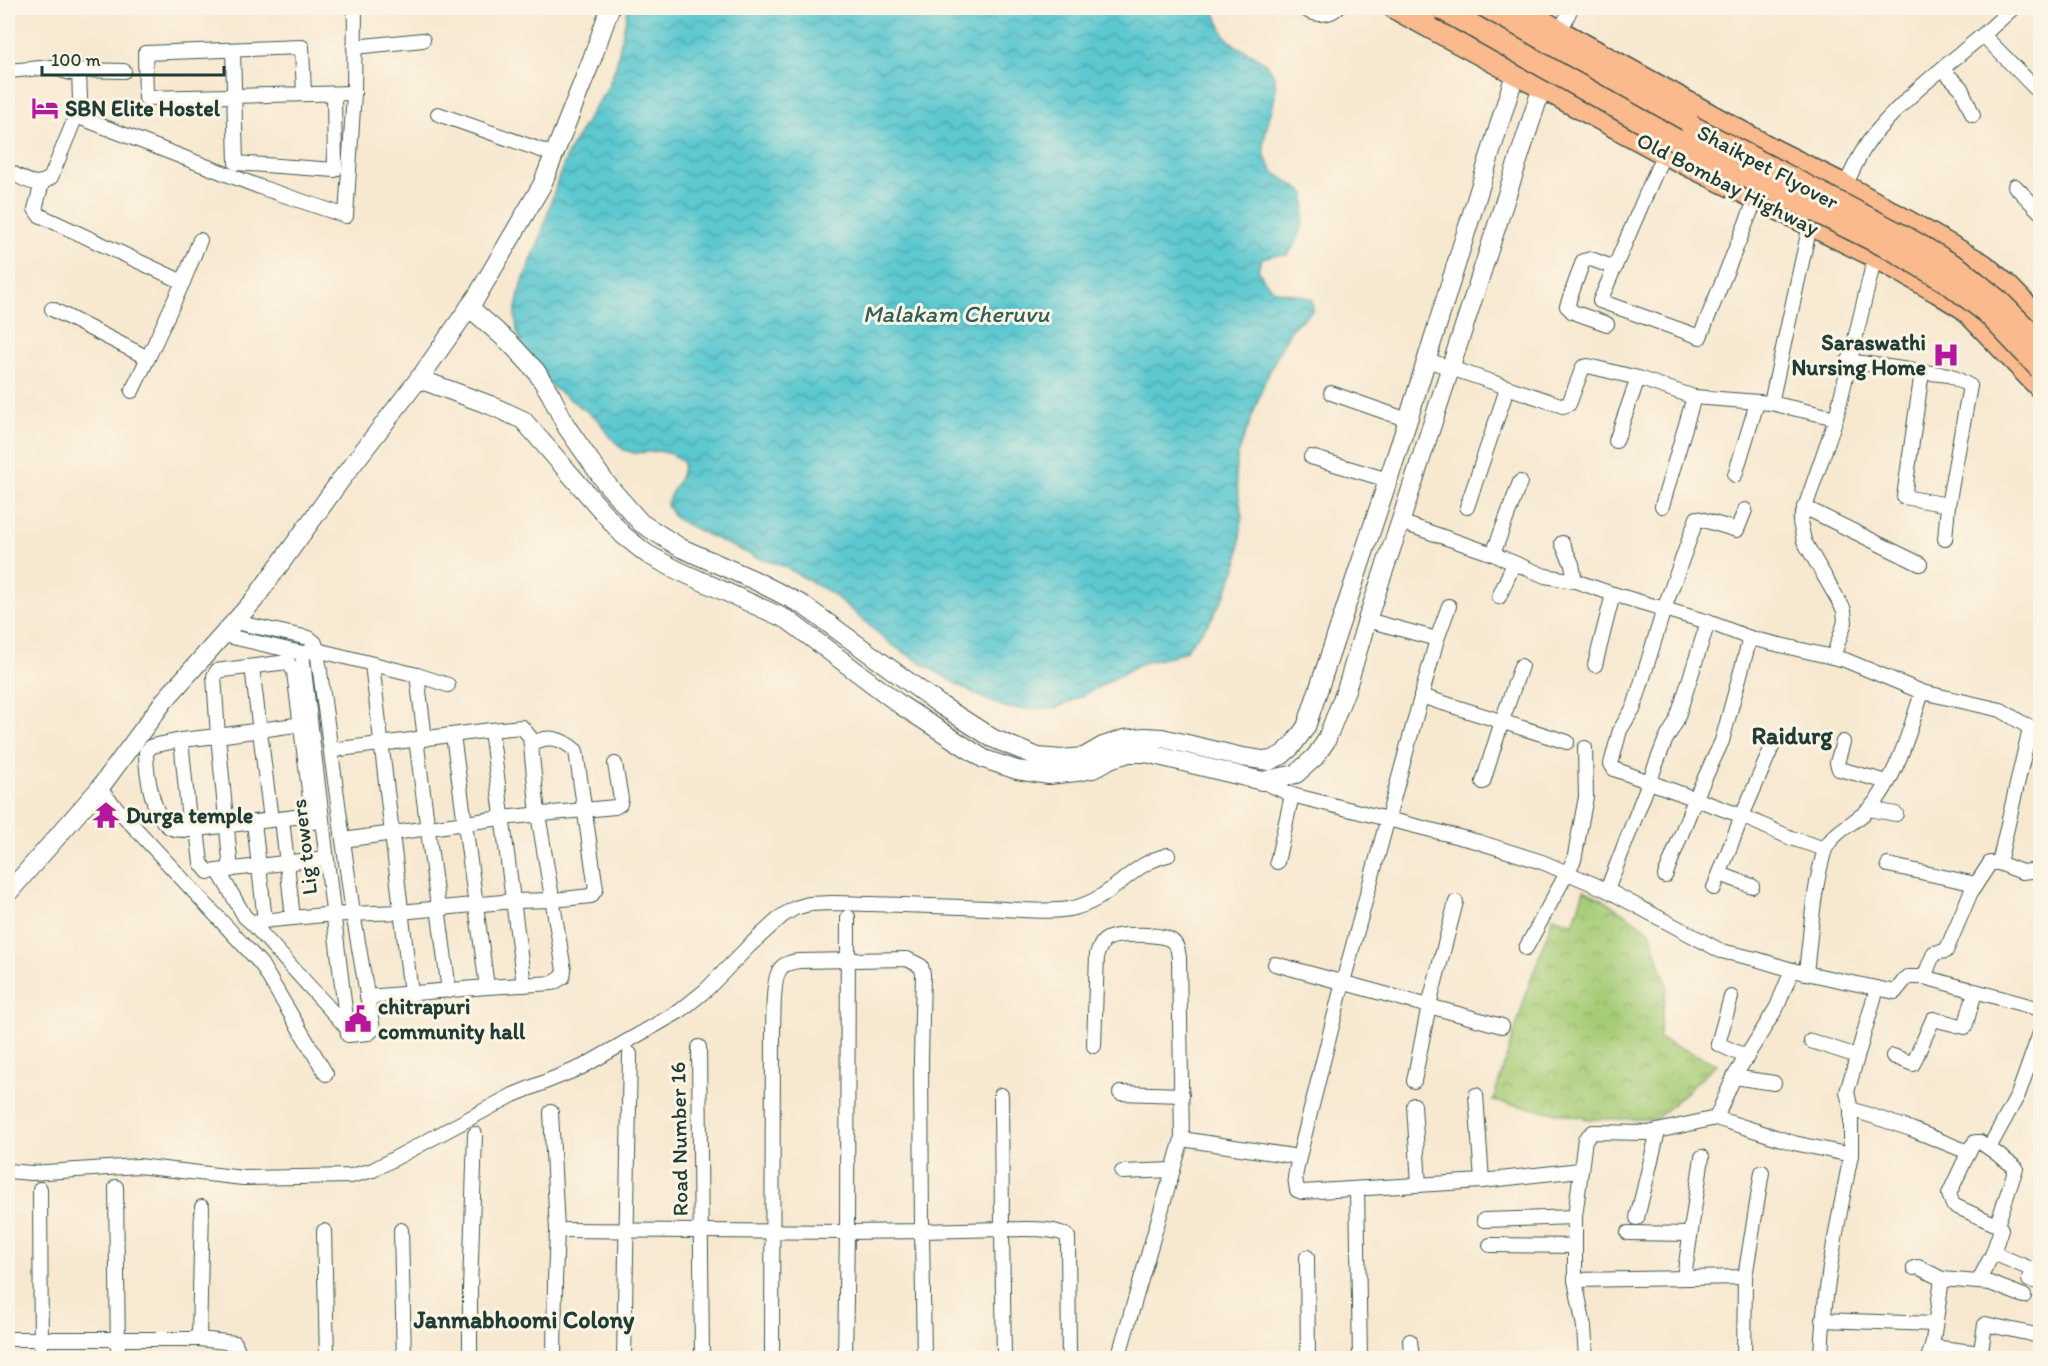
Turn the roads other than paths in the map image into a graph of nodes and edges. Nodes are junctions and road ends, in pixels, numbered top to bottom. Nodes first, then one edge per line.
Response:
1 (355, 8) edge
2 (610, 8) edge
3 (1304, 8) edge
4 (1337, 8) edge
5 (1395, 8) edge
6 (1441, 8) edge
7 (1481, 8) edge
8 (1520, 8) edge
9 (1571, 8) edge
10 (2013, 8) edge
11 (1560, 32) junction
12 (1983, 35) junction
13 (423, 40) dead end
14 (354, 47) junction
15 (233, 50) junction
16 (1942, 69) junction
17 (79, 70) junction
18 (8, 71) edge
19 (124, 71) dead end
20 (1515, 74) junction
21 (1542, 87) junction
22 (354, 93) junction
23 (2040, 93) edge
24 (304, 94) junction
25 (334, 94) junction
26 (233, 96) junction
27 (438, 114) dead end
28 (1973, 115) dead end
29 (76, 116) junction
30 (1773, 150) junction
31 (1664, 153) junction
32 (555, 154) junction
33 (8, 171) edge
34 (42, 183) junction
35 (1845, 186) junction
36 (2015, 186) dead end
37 (1756, 198) junction
38 (2040, 212) edge
39 (1810, 225) junction
40 (200, 240) dead end
41 (1875, 256) junction
42 (1615, 268) junction
43 (183, 282) junction
44 (468, 307) junction
45 (52, 309) dead end
46 (2040, 320) edge
47 (1607, 324) dead end
48 (2040, 343) edge
49 (148, 358) junction
50 (1427, 360) junction
51 (1848, 361) junction
52 (2040, 368) edge
53 (1450, 369) junction
54 (1922, 372) junction
55 (1638, 378) junction
56 (419, 379) junction
57 (2040, 387) edge
58 (1507, 389) junction
59 (132, 391) dead end
60 (1331, 393) dead end
61 (1694, 397) junction
62 (1764, 403) junction
63 (556, 405) junction
64 (1836, 418) junction
65 (1408, 420) junction
66 (531, 428) junction
67 (1616, 441) dead end
68 (1311, 457) dead end
69 (1735, 475) dead end
70 (1388, 480) junction
71 (1520, 482) dead end
72 (1948, 505) junction
73 (1662, 506) dead end
74 (1467, 507) dead end
75 (1804, 507) junction
76 (1745, 510) dead end
77 (1400, 522) junction
78 (641, 523) junction
79 (623, 535) junction
80 (1945, 539) dead end
81 (1562, 543) dead end
82 (1493, 555) junction
83 (1514, 563) junction
84 (1920, 564) dead end
85 (1575, 581) junction
86 (1612, 594) junction
87 (1499, 597) dead end
88 (1449, 606) dead end
89 (1664, 609) junction
90 (1367, 620) junction
91 (1708, 622) junction
92 (229, 628) junction
93 (1750, 638) junction
94 (1437, 639) junction
95 (317, 650) junction
96 (302, 653) junction
97 (1833, 657) junction
98 (372, 664) junction
99 (1595, 665) dead end
100 (1521, 666) dead end
101 (252, 667) junction
102 (417, 675) junction
103 (448, 685) dead end
104 (1922, 692) junction
105 (1421, 696) junction
106 (1502, 721) junction
107 (305, 723) junction
108 (260, 730) junction
109 (491, 730) junction
110 (2035, 731) edge
111 (453, 735) junction
112 (218, 736) junction
113 (420, 739) junction
114 (181, 740) junction
115 (1775, 740) dead end
116 (1566, 742) dead end
117 (1843, 742) dead end
118 (381, 744) junction
119 (1145, 745) junction
120 (532, 746) junction
121 (1585, 748) dead end
122 (332, 750) junction
123 (615, 764) dead end
124 (1061, 767) junction
125 (1262, 781) junction
126 (1483, 782) dead end
127 (1888, 782) junction
128 (1650, 783) junction
129 (99, 789) junction
130 (1292, 795) junction
131 (1695, 799) junction
132 (1869, 809) junction
133 (583, 811) junction
134 (339, 812) junction
135 (317, 814) junction
136 (538, 814) junction
137 (1896, 814) dead end
138 (1742, 816) junction
139 (501, 818) junction
140 (276, 819) junction
141 (1386, 819) junction
142 (254, 822) junction
143 (464, 822) junction
144 (226, 825) junction
145 (428, 828) junction
146 (194, 830) junction
147 (391, 832) junction
148 (343, 840) junction
149 (1825, 849) junction
150 (1168, 855) dead end
151 (322, 859) junction
152 (1277, 862) dead end
153 (288, 863) junction
154 (1999, 863) junction
155 (1888, 865) dead end
156 (259, 867) junction
157 (2040, 870) edge
158 (225, 871) junction
159 (1569, 873) junction
160 (1720, 874) junction
161 (1665, 876) dead end
162 (1976, 884) junction
163 (1752, 886) dead end
164 (1714, 888) dead end
165 (1607, 890) junction
166 (8, 893) edge
167 (553, 900) junction
168 (513, 901) junction
169 (1456, 902) dead end
170 (476, 904) junction
171 (438, 908) junction
172 (401, 912) junction
173 (354, 913) junction
174 (329, 915) junction
175 (848, 917) dead end
176 (293, 918) junction
177 (258, 921) junction
178 (1526, 948) dead end
179 (849, 960) junction
180 (1275, 964) dead end
181 (1799, 971) junction
182 (1924, 977) junction
183 (1342, 982) junction
184 (524, 985) junction
185 (487, 987) junction
186 (1877, 988) junction
187 (449, 991) junction
188 (1975, 992) junction
189 (411, 994) junction
190 (1731, 997) dead end
191 (367, 998) junction
192 (1429, 1005) junction
193 (2040, 1009) edge
194 (1502, 1026) dead end
195 (348, 1031) junction
196 (2040, 1033) edge
197 (1811, 1041) dead end
198 (1094, 1046) dead end
199 (699, 1047) dead end
200 (630, 1054) dead end
201 (1857, 1056) junction
202 (1893, 1056) dead end
203 (1747, 1057) junction
204 (326, 1074) dead end
205 (1734, 1077) junction
206 (1414, 1081) dead end
207 (1774, 1083) dead end
208 (1120, 1093) dead end
209 (1001, 1095) dead end
210 (1182, 1095) junction
211 (1476, 1095) dead end
212 (1414, 1105) dead end
213 (1851, 1109) junction
214 (551, 1112) dead end
215 (1716, 1118) junction
216 (1658, 1131) junction
217 (474, 1134) dead end
218 (1182, 1139) junction
219 (1989, 1148) junction
220 (1968, 1152) junction
221 (1851, 1155) junction
222 (1299, 1157) junction
223 (1702, 1157) dead end
224 (1173, 1170) junction
225 (1580, 1170) junction
226 (8, 1171) edge
227 (1122, 1172) dead end
228 (1762, 1172) dead end
229 (1482, 1181) junction
230 (1419, 1185) junction
231 (116, 1187) dead end
232 (40, 1189) dead end
233 (1358, 1189) junction
234 (202, 1207) dead end
235 (1575, 1217) junction
236 (1637, 1218) dead end
237 (1484, 1220) dead end
238 (1997, 1225) junction
239 (1002, 1229) junction
240 (401, 1230) dead end
241 (557, 1230) junction
242 (627, 1230) junction
243 (324, 1231) dead end
244 (700, 1231) junction
245 (922, 1231) junction
246 (772, 1232) junction
247 (847, 1232) junction
248 (1628, 1233) dead end
249 (1690, 1234) junction
250 (1490, 1245) dead end
251 (1575, 1246) junction
252 (1992, 1253) junction
253 (1307, 1257) dead end
254 (1914, 1268) dead end
255 (1684, 1277) junction
256 (1745, 1277) junction
257 (1942, 1279) junction
258 (1575, 1280) junction
259 (1978, 1282) junction
260 (2040, 1282) edge
261 (2024, 1296) dead end
262 (1822, 1320) junction
263 (1934, 1324) junction
264 (2040, 1336) edge
265 (40, 1338) junction
266 (199, 1338) junction
267 (118, 1339) junction
268 (8, 1340) edge
269 (1410, 1341) dead end
270 (1930, 1353) edge
271 (1980, 1356) edge
272 (41, 1359) edge
273 (118, 1359) edge
274 (241, 1359) edge
275 (327, 1359) edge
276 (404, 1359) edge
277 (470, 1359) edge
278 (554, 1359) edge
279 (624, 1359) edge
280 (702, 1359) edge
281 (772, 1359) edge
282 (845, 1359) edge
283 (924, 1359) edge
284 (1004, 1359) edge
285 (1069, 1359) edge
286 (1118, 1359) edge
287 (1308, 1359) edge
288 (1360, 1359) edge
289 (1412, 1359) edge
290 (1586, 1359) edge
291 (1744, 1359) edge
292 (1821, 1359) edge

1 - 14 street
2 - 32 street
3 - 4 street
5 - 20 main road, Old Bombay Highway
6 - 52 main road, Shaikpet Flyover, bridge
7 - 48 main road, Shaikpet Flyover, bridge
8 - 11 main road
9 - 11 street
10 - 12 street
11 - 30 main road
12 - 16 street
12 - 23 street
13 - 14 street
14 - 22 street
15 - 24 street
15 - 26 street
15 - 26 street
16 - 28 street
16 - 35 street
17 - 18 street
17 - 19 street
17 - 29 street
20 - 21 main road, Old Bombay Highway
20 - 50 street
21 - 31 main road, Old Bombay Highway
21 - 53 street
22 - 25 street
22 - 29 street
24 - 25 street
24 - 26 street
25 - 26 street
27 - 32 street
29 - 34 street
30 - 35 main road
30 - 37 street
31 - 37 main road, Old Bombay Highway
31 - 42 street
32 - 44 street
33 - 34 street
34 - 43 street
35 - 46 main road
36 - 38 street
37 - 39 main road, Old Bombay Highway
37 - 42 street
39 - 41 main road, Old Bombay Highway
39 - 62 street
40 - 43 street
41 - 51 street
41 - 57 main road, Old Bombay Highway
42 - 47 street
43 - 49 street
44 - 56 street
44 - 63 street
45 - 49 street
49 - 59 street
50 - 53 street
50 - 65 street
51 - 54 street
51 - 64 street
53 - 58 street
53 - 77 street
54 - 72 street
54 - 72 street
55 - 58 street
55 - 61 street
55 - 67 street
56 - 66 street
56 - 92 street
58 - 74 street
60 - 65 street
61 - 62 street
61 - 73 street
62 - 64 street
62 - 69 street
63 - 66 street
63 - 78 street
64 - 75 street
65 - 70 street
66 - 79 street
68 - 70 street
70 - 119 street
71 - 82 street
72 - 80 street
75 - 84 street
75 - 97 street
76 - 89 street
77 - 82 street
77 - 90 street
78 - 79 street
78 - 124 street
79 - 124 street
81 - 85 street
82 - 83 street
83 - 85 street
83 - 87 street
85 - 86 street
86 - 89 street
86 - 99 street
88 - 94 street
89 - 91 street
89 - 128 street
90 - 94 street
90 - 125 street
91 - 93 street
91 - 128 street
92 - 95 street
92 - 96 street
92 - 129 street
93 - 97 street
93 - 131 street
94 - 105 street
95 - 96 street
95 - 98 street
95 - 122 street
96 - 107 street
97 - 104 street
98 - 102 street
98 - 118 street
100 - 106 street
101 - 107 street
101 - 108 street
101 - 112 street
102 - 103 street
102 - 113 street
104 - 110 street
104 - 127 street
105 - 106 street
105 - 141 street
106 - 116 street
106 - 126 street
107 - 108 street
107 - 135 street, Lig towers
108 - 112 street
108 - 140 street
109 - 111 street
109 - 120 street
109 - 139 street
110 - 154 street
111 - 113 street
111 - 143 street
112 - 114 street
112 - 144 street
113 - 118 street
113 - 145 street
114 - 146 street
114 - 146 street
115 - 138 street
117 - 127 street
118 - 122 street
118 - 147 street
119 - 124 street
119 - 125 street
120 - 133 street
120 - 136 street
121 - 159 street
122 - 134 street
123 - 133 street
125 - 130 street
127 - 132 street
128 - 131 street
128 - 165 street
129 - 166 street
129 - 204 street
130 - 141 street
130 - 152 street
131 - 138 street
131 - 161 street
132 - 137 street
132 - 149 street
133 - 136 street
133 - 167 street
134 - 135 street
134 - 148 street
135 - 140 street
135 - 151 street, Lig towers
136 - 139 street
136 - 167 street
138 - 149 street
138 - 160 street
139 - 143 street
139 - 168 street
140 - 142 street
140 - 153 street
141 - 159 street
141 - 183 street
142 - 144 street
142 - 156 street
143 - 145 street
143 - 170 street
144 - 146 street
144 - 158 street
145 - 147 street
145 - 171 street
146 - 158 street
147 - 148 street
147 - 172 street
148 - 173 street
149 - 181 street
150 - 226 street
151 - 153 street
151 - 174 street, Lig towers
153 - 156 street
153 - 176 street
154 - 157 street
154 - 162 street
155 - 162 street
156 - 158 street
156 - 177 street
158 - 177 street
159 - 165 street
159 - 178 street
160 - 163 street
160 - 164 street
162 - 182 street
165 - 181 street
167 - 168 street
167 - 184 street
168 - 170 street
168 - 184 street
169 - 192 street
170 - 171 street
170 - 185 street
171 - 172 street
171 - 187 street
172 - 173 street
172 - 189 street
173 - 174 street
173 - 191 street
174 - 176 street
174 - 195 street, Lig towers
175 - 179 street
176 - 177 street
177 - 195 street
179 - 245 street
179 - 246 street
179 - 247 street
180 - 183 street
181 - 186 street
181 - 203 street
182 - 186 street
182 - 188 street
183 - 192 street
183 - 222 street
184 - 185 street
185 - 187 street
186 - 201 street
187 - 189 street
188 - 193 street
188 - 202 street
189 - 191 street
190 - 203 street
191 - 195 street
192 - 194 street
192 - 206 street
196 - 219 street
197 - 201 street
198 - 210 street
199 - 244 street, Road Number 16
200 - 242 street
201 - 213 street
203 - 205 street
205 - 207 street
205 - 215 street
208 - 210 street
209 - 239 street
210 - 218 street
211 - 229 street
212 - 230 street
213 - 220 street
213 - 221 street
214 - 241 street
215 - 216 street
215 - 221 street
216 - 225 street
216 - 236 street
217 - 277 street
218 - 222 street
218 - 224 street
219 - 220 street
219 - 238 street
220 - 238 street
221 - 262 street
222 - 233 street
223 - 249 street
224 - 227 street
224 - 286 street
225 - 229 street
225 - 235 street
228 - 256 street
229 - 230 street
230 - 233 street
231 - 267 street
232 - 265 street
233 - 288 street
234 - 266 street
235 - 237 street
235 - 251 street
238 - 252 street
239 - 245 street
239 - 284 street
239 - 285 street
240 - 276 street
241 - 242 street
241 - 278 street
242 - 244 street
242 - 279 street
243 - 275 street
244 - 246 street
244 - 280 street, Road Number 16
245 - 247 street
245 - 283 street
246 - 247 street
246 - 281 street
247 - 282 street
248 - 249 street
249 - 255 street
250 - 251 street
251 - 258 street
252 - 259 street
252 - 260 street
253 - 287 street
254 - 257 street
255 - 256 street
255 - 258 street
256 - 291 street
257 - 259 street
257 - 263 street
258 - 290 street
259 - 261 street
262 - 263 street
262 - 292 street
263 - 270 street
264 - 271 street
265 - 267 street
265 - 268 street
265 - 272 street
266 - 267 street
266 - 274 street
267 - 273 street
269 - 289 street
270 - 271 street

